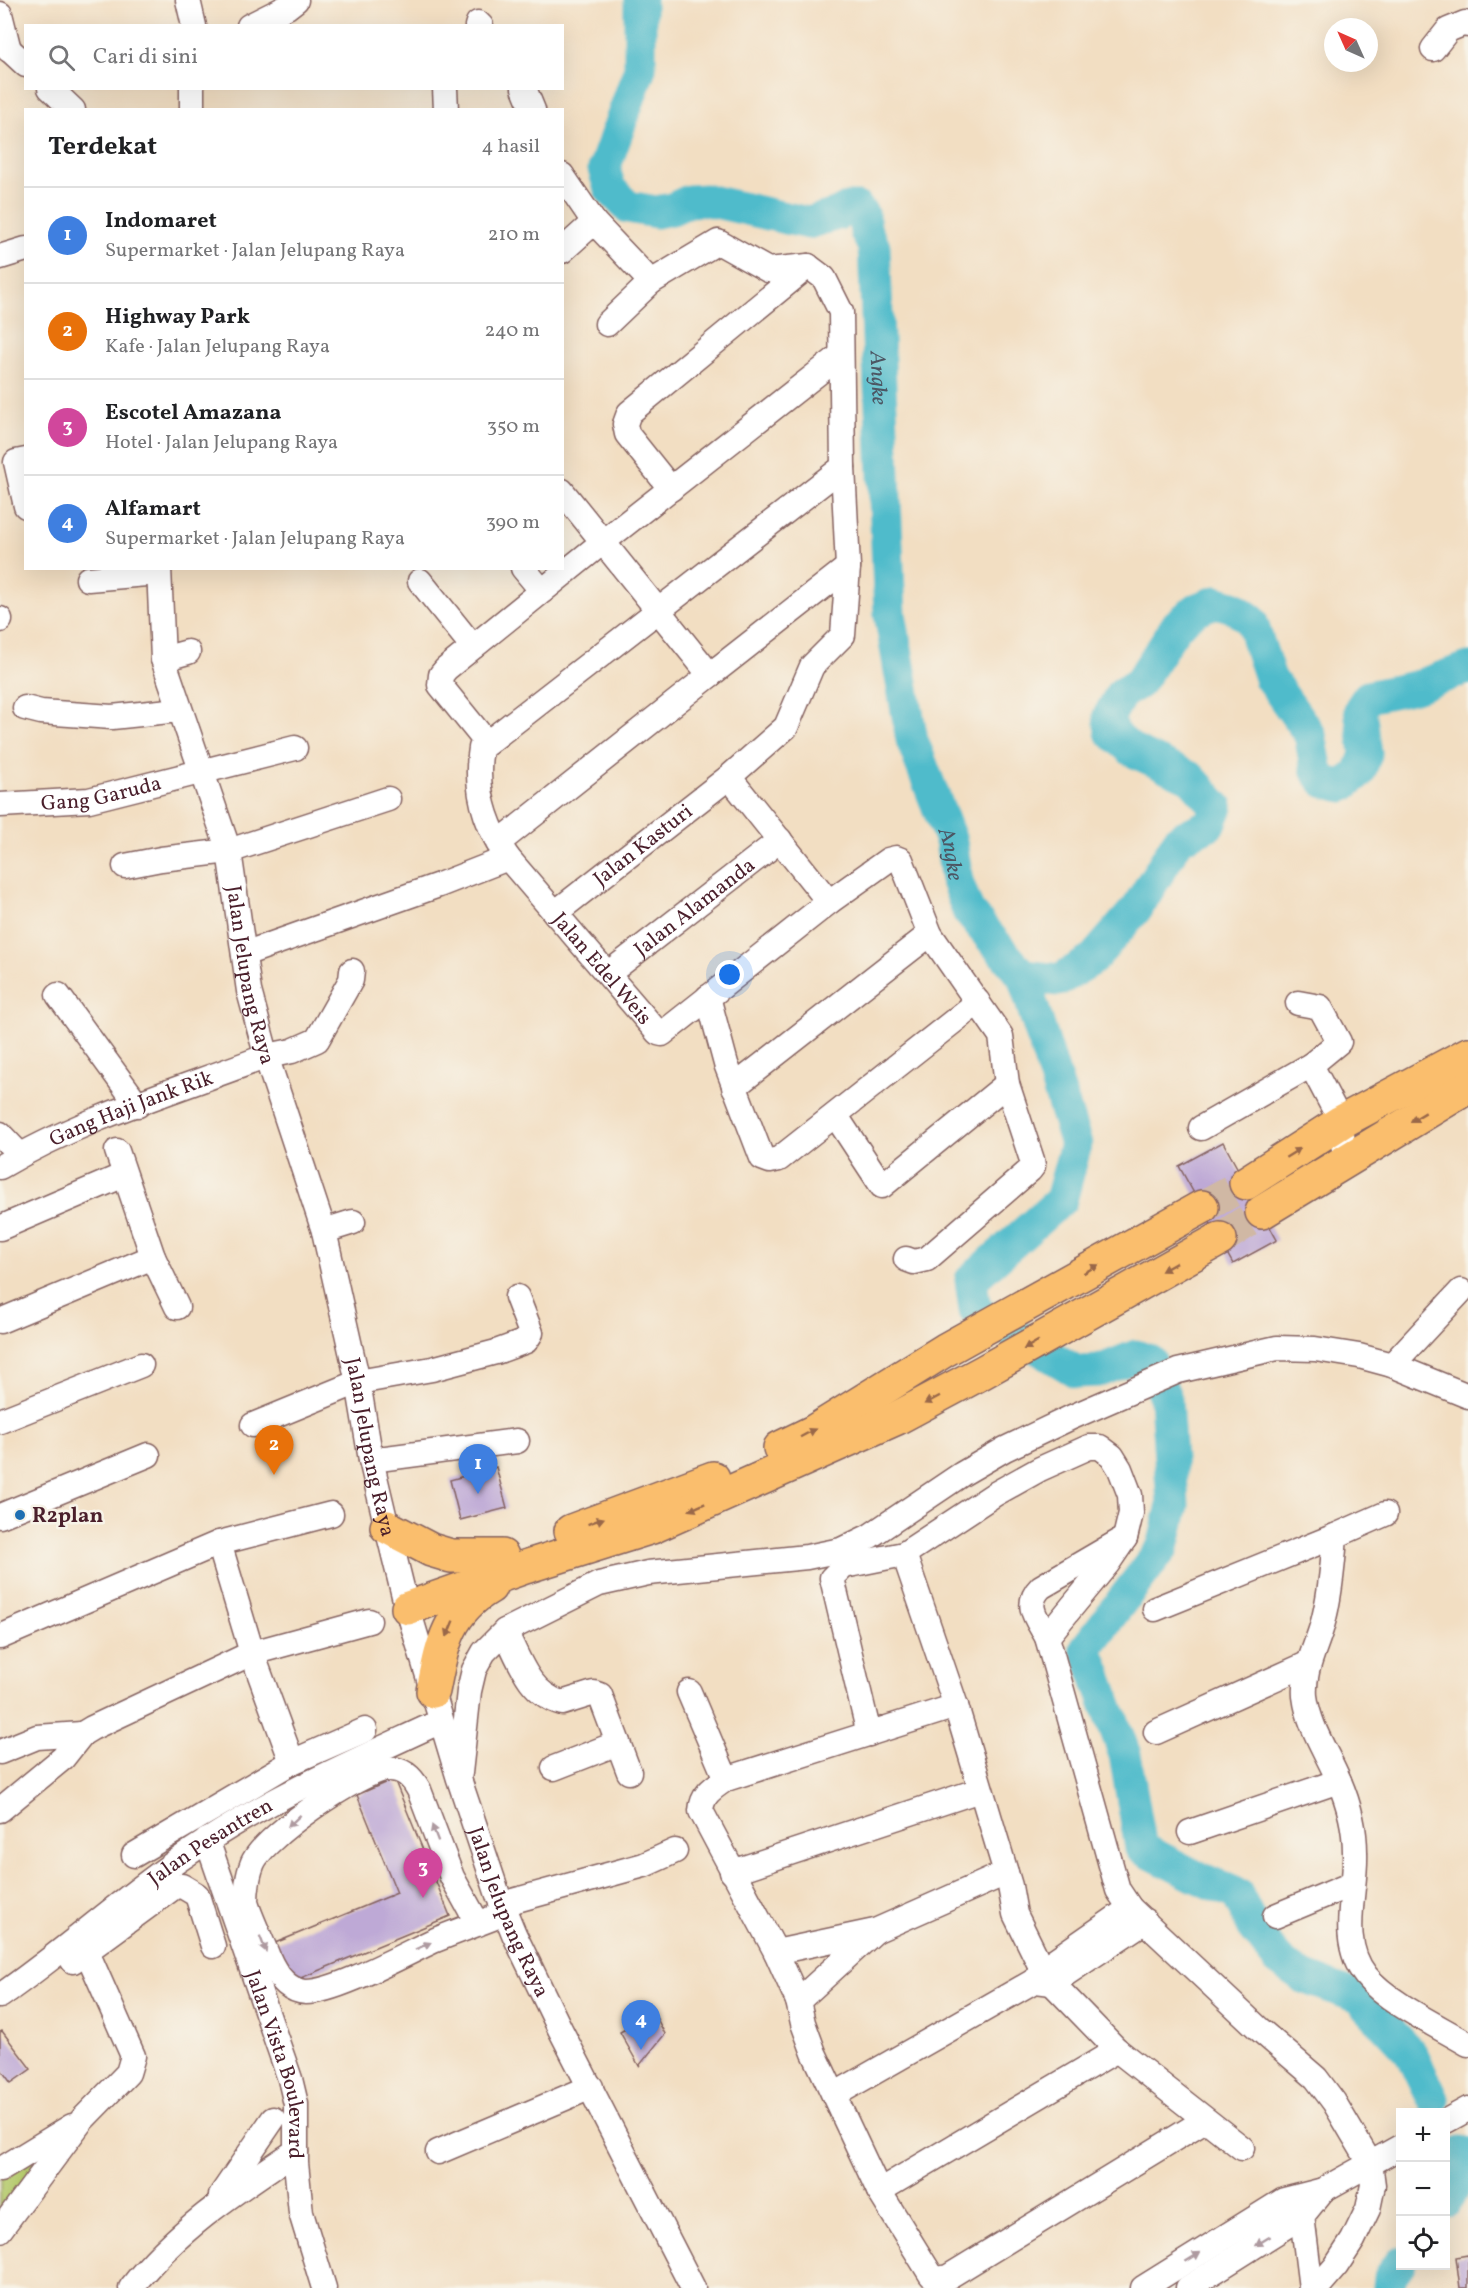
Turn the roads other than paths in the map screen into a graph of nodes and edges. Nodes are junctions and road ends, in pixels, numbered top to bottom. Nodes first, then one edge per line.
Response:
1 (188, 0) edge
2 (296, 0) edge
3 (0, 14) edge
4 (194, 24) edge
5 (253, 24) edge
6 (1468, 25) edge
7 (1433, 49) dead end
8 (12, 52) edge
9 (52, 90) edge
10 (192, 90) edge
11 (445, 90) edge
12 (525, 90) edge
13 (71, 108) edge
14 (192, 108) edge
15 (446, 108) edge
16 (531, 108) edge
17 (564, 178) edge
18 (594, 222) junction
19 (564, 249) edge
20 (24, 250) edge
21 (0, 257) edge
22 (807, 266) junction
23 (651, 282) junction
24 (607, 324) dead end
25 (840, 355) junction
26 (24, 460) edge
27 (843, 466) junction
28 (671, 489) junction
29 (564, 493) edge
30 (24, 497) edge
31 (603, 541) junction
32 (848, 567) junction
33 (525, 570) edge
34 (158, 571) edge
35 (88, 579) dead end
36 (420, 581) dead end
37 (542, 591) junction
38 (657, 612) junction
39 (473, 647) junction
40 (188, 652) dead end
41 (163, 659) junction
42 (710, 675) junction
43 (25, 708) dead end
44 (179, 710) junction
45 (487, 743) junction
46 (295, 748) dead end
47 (200, 771) junction
48 (729, 777) junction
49 (388, 799) dead end
50 (0, 805) edge
51 (780, 840) junction
52 (503, 850) junction
53 (229, 851) junction
54 (125, 866) dead end
55 (829, 902) junction
56 (555, 913) junction
57 (930, 934) junction
58 (244, 954) junction
59 (352, 971) dead end
60 (609, 973) junction
61 (58, 995) dead end
62 (708, 997) junction
63 (978, 1002) junction
64 (1298, 1003) dead end
65 (1468, 1054) edge
66 (267, 1056) junction
67 (1311, 1065) junction
68 (1007, 1084) junction
69 (734, 1087) junction
70 (1468, 1087) edge
71 (138, 1105) junction
72 (836, 1116) junction
73 (1341, 1122) junction
74 (1201, 1128) dead end
75 (0, 1134) edge
76 (117, 1151) dead end
77 (1350, 1158) junction
78 (10, 1161) edge
79 (124, 1175) junction
80 (1246, 1183) tunnel mouth
81 (1202, 1207) tunnel mouth
82 (1262, 1212) tunnel mouth
83 (353, 1222) dead end
84 (0, 1228) edge
85 (324, 1232) junction
86 (1220, 1239) tunnel mouth
87 (153, 1257) junction
88 (906, 1259) dead end
89 (1461, 1291) dead end
90 (517, 1298) dead end
91 (177, 1307) dead end
92 (0, 1321) edge
93 (141, 1365) dead end
94 (1392, 1365) junction
95 (358, 1382) junction
96 (1468, 1396) edge
97 (0, 1421) edge
98 (253, 1425) dead end
99 (517, 1441) dead end
100 (148, 1455) dead end
101 (372, 1460) junction
102 (331, 1514) dead end
103 (1385, 1514) dead end
104 (0, 1516) edge
105 (387, 1527) junction
106 (1335, 1536) junction
107 (1125, 1538) junction
108 (219, 1543) junction
109 (904, 1554) junction
110 (514, 1562) junction
111 (406, 1602) junction
112 (1155, 1609) dead end
113 (369, 1621) dead end
114 (505, 1631) junction
115 (0, 1636) edge
116 (1047, 1637) junction
117 (252, 1653) junction
118 (1307, 1664) junction
119 (689, 1692) dead end
120 (437, 1706) junction
121 (956, 1706) junction
122 (365, 1730) dead end
123 (1156, 1732) dead end
124 (82, 1734) junction
125 (868, 1734) junction
126 (618, 1743) junction
127 (0, 1752) edge
128 (292, 1762) junction
129 (554, 1768) dead end
130 (629, 1772) dead end
131 (459, 1779) junction
132 (726, 1779) junction
133 (1339, 1781) junction
134 (980, 1790) junction
135 (0, 1810) edge
136 (1190, 1832) dead end
137 (207, 1840) junction
138 (675, 1851) dead end
139 (134, 1855) dead end
140 (732, 1872) junction
141 (1006, 1873) junction
142 (1352, 1884) junction
143 (504, 1909) junction
144 (1138, 1914) junction
145 (1275, 1916) dead end
146 (478, 1924) junction
147 (875, 1931) junction
148 (213, 1946) dead end
149 (87, 1952) junction
150 (776, 1952) junction
151 (1042, 1978) junction
152 (0, 1996) edge
153 (798, 2001) junction
154 (0, 2011) edge
155 (1468, 2044) edge
156 (1117, 2050) junction
157 (591, 2087) junction
158 (834, 2095) junction
159 (273, 2119) dead end
160 (82, 2120) junction
161 (1205, 2120) junction
162 (1242, 2148) dead end
163 (1396, 2150) edge
164 (296, 2151) junction
165 (438, 2152) dead end
166 (1370, 2163) junction
167 (0, 2170) edge
168 (879, 2191) junction
169 (1293, 2208) junction
170 (212, 2210) junction
171 (0, 2230) edge
172 (1160, 2285) edge
173 (131, 2288) edge
174 (324, 2288) edge
175 (693, 2288) edge
176 (1188, 2288) edge
177 (1311, 2288) edge
178 (1317, 2288) edge

1 - 4 street
2 - 5 street
3 - 8 street
6 - 7 street
9 - 13 street
10 - 14 street
11 - 15 street
12 - 16 street
17 - 18 street
18 - 19 street
18 - 23 street
20 - 21 street
22 - 23 street
22 - 25 street, Jalan Kasturi
22 - 28 street
23 - 24 street
25 - 27 street, Jalan Kasturi
25 - 28 street
26 - 30 street
27 - 32 street, Jalan Kasturi
27 - 38 street
28 - 31 street
29 - 31 street
31 - 37 street
31 - 38 street
32 - 42 street
32 - 48 street, Jalan Kasturi
33 - 37 street
34 - 35 street
34 - 41 street, Jalan Jelupang Raya
36 - 39 street
37 - 39 street
38 - 42 street
38 - 45 street
39 - 45 street
40 - 41 street
41 - 44 street, Jalan Jelupang Raya
42 - 52 street
43 - 44 street
44 - 47 street, Jalan Jelupang Raya
45 - 52 street, Jalan Edel Weis
46 - 47 street, Gang Garuda
47 - 50 street, Gang Garuda
47 - 53 street, Jalan Jelupang Raya
48 - 51 street
48 - 56 street, Jalan Kasturi
49 - 53 street
51 - 55 street
51 - 60 street, Jalan Alamanda
52 - 56 street, Jalan Edel Weis
52 - 58 street
53 - 54 street
53 - 58 street, Jalan Jelupang Raya
55 - 57 street, Jalan Edel Weis
55 - 62 street, Jalan Edel Weis
56 - 60 street, Jalan Edel Weis
57 - 63 street
57 - 69 street
58 - 66 street, Jalan Jelupang Raya
59 - 66 street, Gang Haji Jank Rik
60 - 62 street, Jalan Edel Weis
61 - 71 street
62 - 69 street
63 - 68 street
63 - 72 street
64 - 67 street
65 - 73 highway
66 - 71 street, Gang Haji Jank Rik
66 - 85 street, Jalan Jelupang Raya
67 - 73 street
67 - 74 street
68 - 72 street
68 - 88 street
69 - 72 street
70 -> 77 highway
71 - 78 street, Gang Haji Jank Rik
73 - 77 street
80 -> 73 highway
75 - 78 street
76 - 79 street
77 - 82 highway
79 - 84 street
79 - 87 street
110 -> 81 highway
83 - 85 street
85 - 95 street, Jalan Jelupang Raya
86 -> 110 highway
87 - 91 street
87 - 92 street
89 - 94 street
90 - 95 street
93 - 97 street
94 - 96 street
94 - 114 street
95 - 98 street
95 - 101 street, Jalan Jelupang Raya
99 - 101 street
100 - 104 street
101 - 105 street, Jalan Jelupang Raya
102 - 108 street
103 - 106 street
105 - 110 highway
105 - 111 street, Jalan Jelupang Raya
106 - 112 street
106 - 118 street
107 - 109 street
107 - 116 street
107 - 116 street
108 - 115 street
108 - 117 street
109 - 121 street
109 - 125 street
110 - 111 highway
110 -> 120 highway
111 - 120 street, Jalan Jelupang Raya
113 - 117 street
114 - 126 street
114 - 131 street
116 - 144 street
117 - 124 street
117 - 128 street
118 - 123 street
118 - 133 street
119 - 132 street
120 - 131 street, Jalan Jelupang Raya
120 - 137 street, Jalan Pesantren
121 - 125 street
121 - 134 street
122 - 128 street
124 - 127 street
124 - 135 street
125 - 132 street
126 - 129 street
126 - 130 street
128 - 139 street
131 - 143 street, Jalan Jelupang Raya
132 - 140 street
133 - 136 street
133 - 142 street
134 - 140 street
134 - 141 street
137 - 152 street, Jalan Pesantren
137 - 164 street, Jalan Vista Boulevard
138 - 143 street
140 - 150 street
141 - 147 street
141 - 151 street
142 - 145 street
142 - 155 street
143 - 146 street
143 - 157 street, Jalan Jelupang Raya
144 - 151 street
144 - 166 street
146 -> 146 street
147 - 150 street
147 - 153 street
148 - 149 street
149 - 154 street
149 - 160 street
150 - 153 street
151 - 156 street
151 - 158 street
153 - 158 street
156 - 161 street
156 - 168 street
157 - 165 street
157 - 175 street, Jalan Jelupang Raya
158 - 168 street
159 - 170 street
160 - 167 street
160 - 171 street
161 - 162 street
161 - 168 street
163 - 166 street
164 - 170 street, Jalan Vista Boulevard
164 - 174 street
166 - 169 street
166 - 178 street
172 -> 169 street
169 -> 176 street
169 - 177 street
170 - 173 street, Jalan Vista Boulevard

